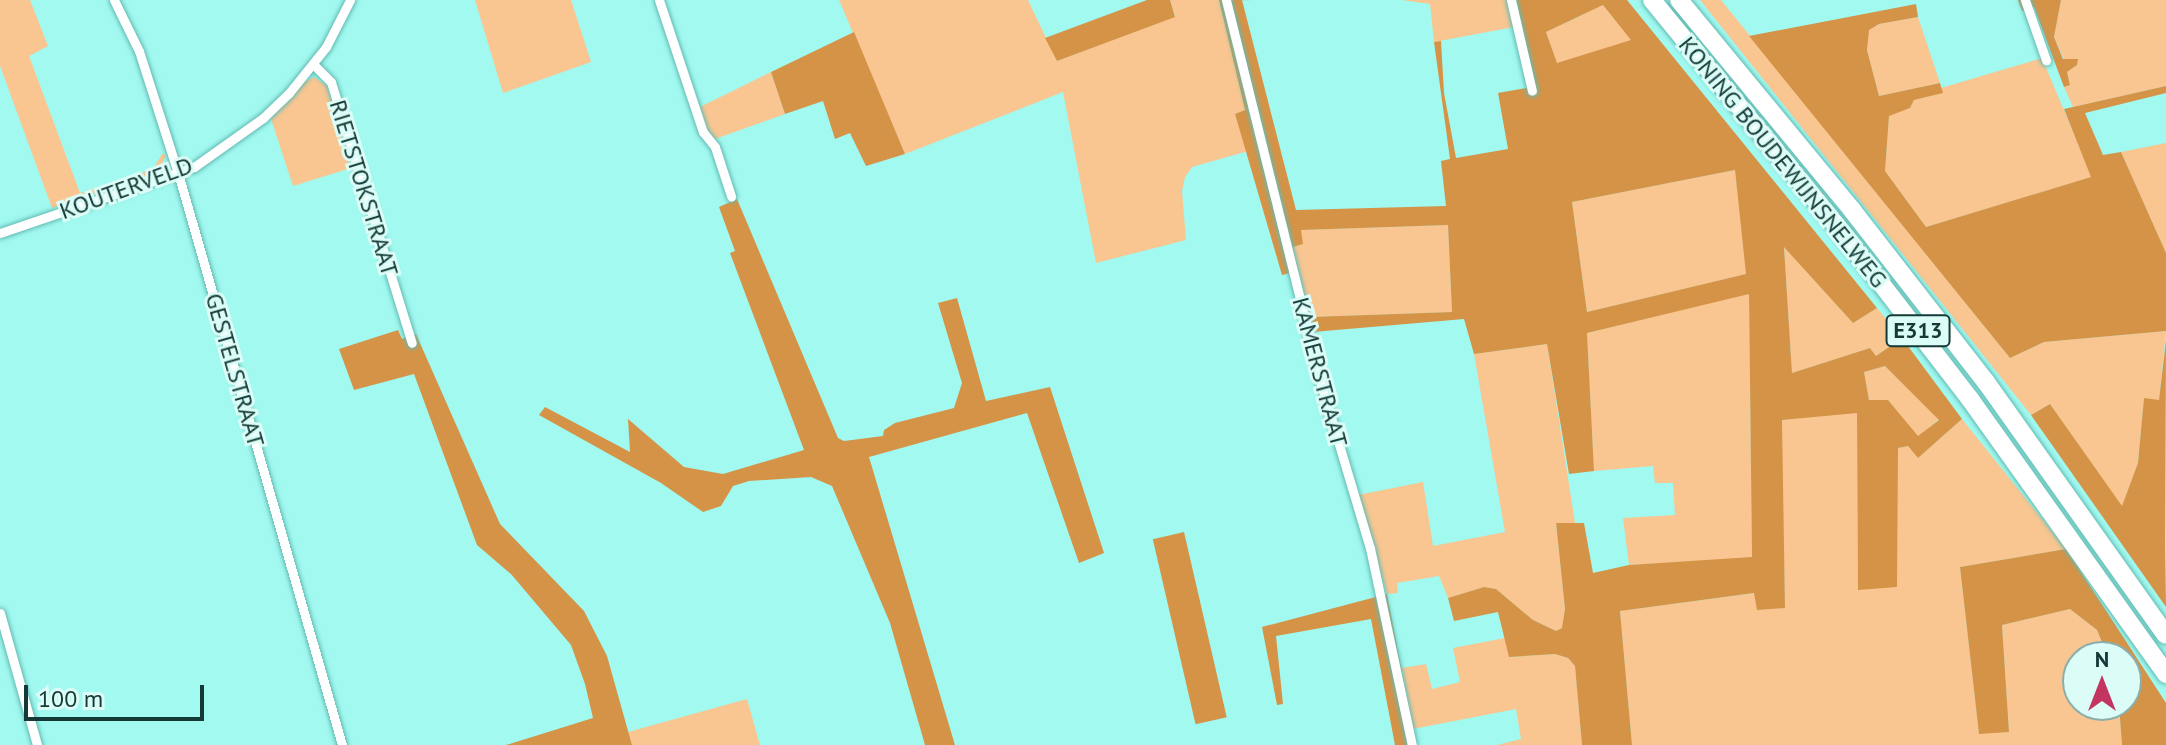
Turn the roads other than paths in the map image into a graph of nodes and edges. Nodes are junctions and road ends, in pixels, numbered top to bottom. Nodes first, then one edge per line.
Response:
1 (114, 0) edge
2 (350, 0) edge
3 (659, 0) edge
4 (1226, 0) edge
5 (1511, 0) edge
6 (1652, 0) edge
7 (1679, 0) edge
8 (2025, 0) edge
9 (2046, 60) dead end
10 (314, 65) junction
11 (1532, 91) dead end
12 (178, 173) junction
13 (731, 196) dead end
14 (0, 233) edge
15 (412, 343) dead end
16 (0, 613) edge
17 (2166, 635) edge
18 (2166, 674) edge
19 (37, 745) edge
20 (342, 745) edge
21 (1412, 745) edge

1 - 12 street, GESTELSTRAAT
2 - 10 street
3 - 13 street
4 - 21 street, KAMERSTRAAT
5 - 11 street
6 - 18 highway, KONING BOUDEWIJNSNELWEG / E313
7 - 17 highway, KONING BOUDEWIJNSNELWEG / E313
8 - 9 street
10 - 12 street, KOUTERVELD
10 - 15 street, RIETSTOKSTRAAT
12 - 14 street, KOUTERVELD
12 - 20 street, GESTELSTRAAT
16 - 19 street

